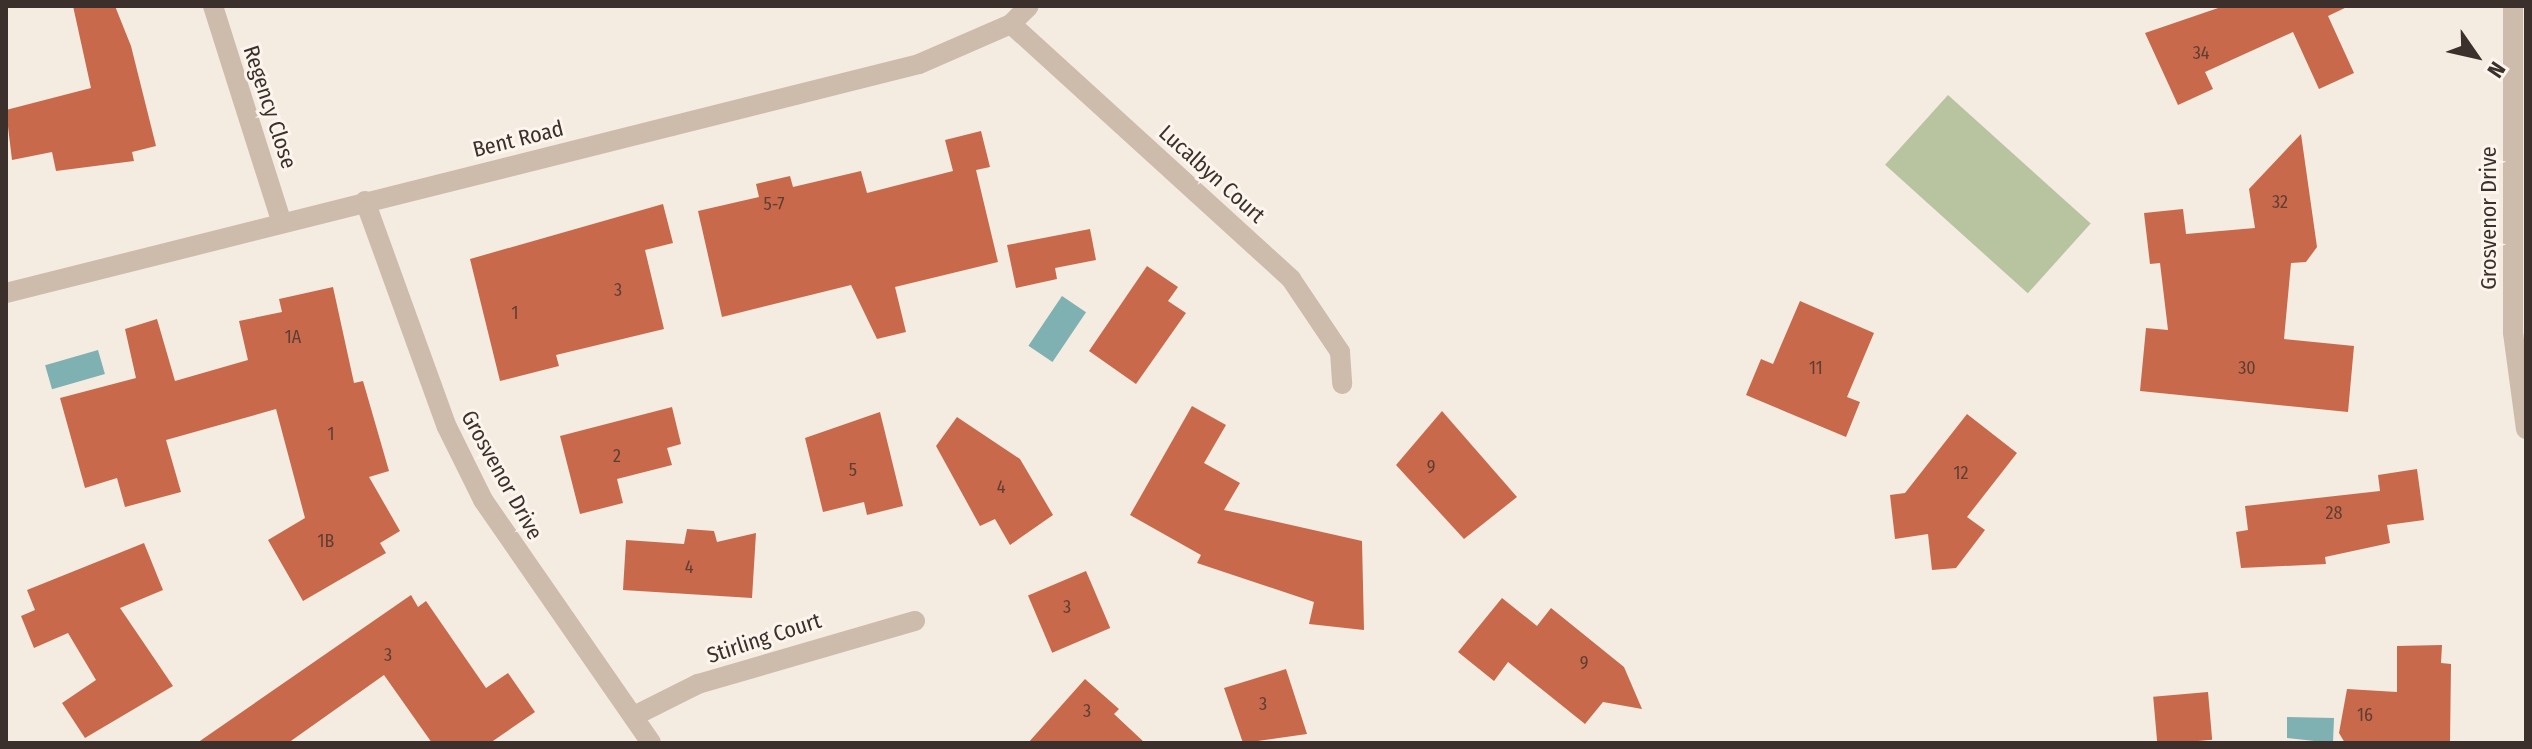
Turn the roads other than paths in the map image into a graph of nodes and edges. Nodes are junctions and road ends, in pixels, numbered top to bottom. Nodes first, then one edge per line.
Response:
1 (213, 6) edge
2 (1029, 6) edge
3 (2513, 6) edge
4 (1011, 24) junction
5 (365, 201) junction
6 (282, 223) junction
7 (6, 293) edge
8 (1342, 384) dead end
9 (2526, 429) edge
10 (915, 621) dead end
11 (634, 716) junction
12 (651, 743) edge

1 - 6 street, Regency Close
2 - 4 street, Bent Road
3 - 9 street, Grosvenor Drive
4 - 5 street, Bent Road
4 - 8 street, Lucalbyn Court
5 - 6 street, Bent Road
5 - 11 street, Grosvenor Drive
6 - 7 street, Bent Road
10 - 11 street, Stirling Court
11 - 12 street, Grosvenor Drive

